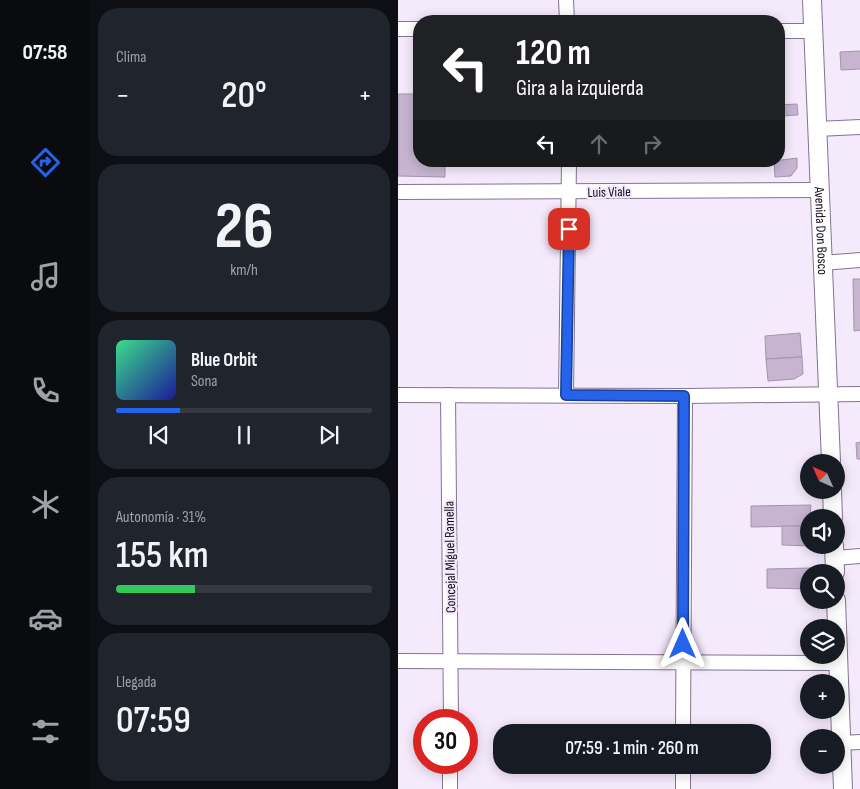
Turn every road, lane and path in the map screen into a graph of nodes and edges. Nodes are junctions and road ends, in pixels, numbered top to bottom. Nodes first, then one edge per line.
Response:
1 (566, 0) edge
2 (812, 0) edge
3 (567, 15) edge
4 (413, 28) edge
5 (398, 29) edge
6 (785, 31) edge
7 (814, 32) junction
8 (860, 127) edge
9 (817, 129) junction
10 (569, 167) edge
11 (819, 190) junction
12 (398, 192) edge
13 (569, 192) junction
14 (860, 260) edge
15 (822, 263) junction
16 (860, 394) edge
17 (398, 395) edge
18 (448, 395) junction
19 (566, 395) junction
20 (684, 396) junction
21 (828, 396) junction
22 (831, 454) edge
23 (860, 556) edge
24 (835, 558) edge
25 (398, 661) edge
26 (451, 661) junction
27 (683, 663) junction
28 (800, 663) edge
29 (838, 664) edge
30 (450, 709) edge
31 (683, 724) edge
32 (841, 729) edge
33 (860, 742) edge
34 (845, 743) edge
35 (450, 774) edge
36 (683, 774) edge
37 (843, 774) edge
38 (450, 789) edge
39 (683, 789) edge
40 (843, 789) edge

1 - 3 street
2 - 7 main road, Avenida Don Bosco
4 - 5 street
6 - 7 street
7 - 9 main road, Avenida Don Bosco
8 - 9 street
9 - 11 main road, Avenida Don Bosco
10 - 13 street
11 - 13 street, Luis Viale
11 - 15 main road, Avenida Don Bosco
12 - 13 street, Luis Viale
13 - 19 street
14 - 15 street
15 - 21 main road, Avenida Don Bosco
16 - 21 street
17 - 18 street
18 - 19 street
18 - 26 street, Concejal Miguel Ramella
19 - 20 street
20 - 21 street
20 - 27 street
21 - 22 main road, Avenida Don Bosco
23 - 24 street
25 - 26 street
26 - 27 street
26 - 30 street, Concejal Miguel Ramella
27 - 28 street
27 - 31 street
29 - 32 main road
33 - 34 street
35 - 38 street
36 - 39 street
37 - 40 main road

